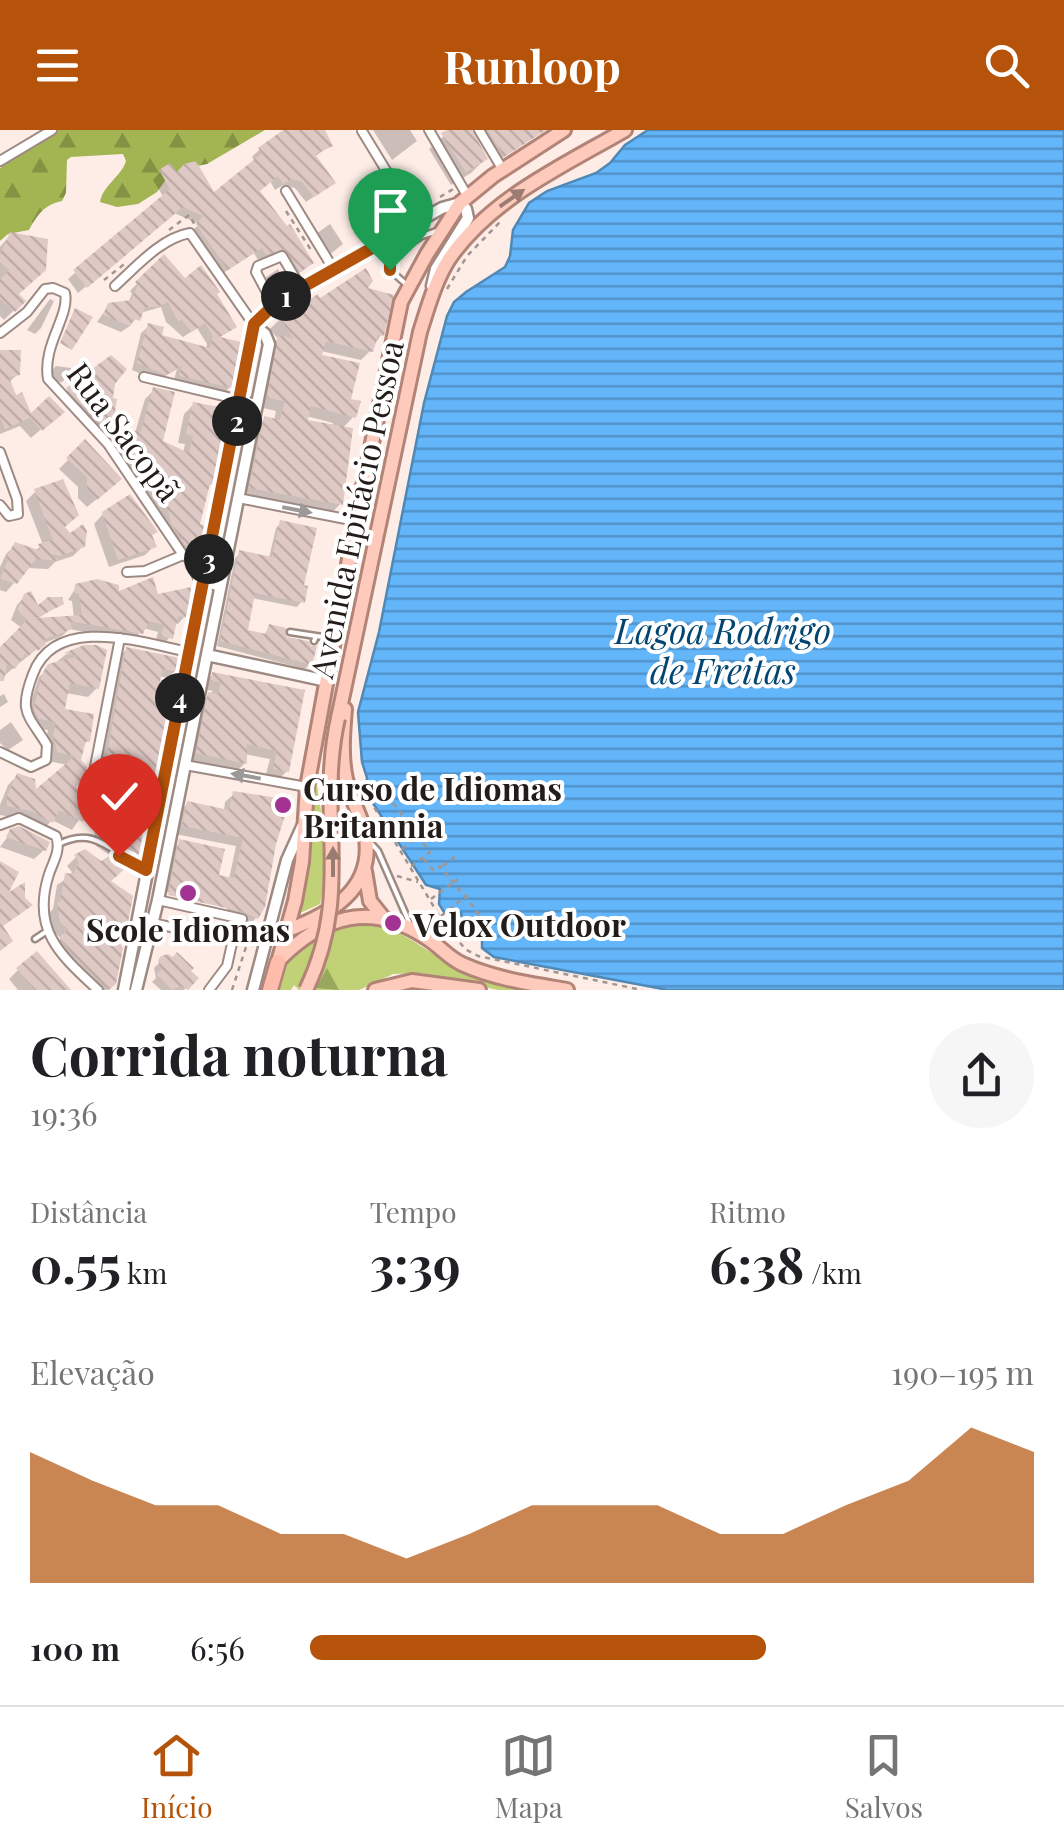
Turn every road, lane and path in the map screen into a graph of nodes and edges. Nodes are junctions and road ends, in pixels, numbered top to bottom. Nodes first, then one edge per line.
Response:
1 (52, 130) edge
2 (429, 130) edge
3 (479, 130) edge
4 (564, 130) edge
5 (625, 130) edge
6 (362, 131) edge
7 (0, 162) edge
8 (503, 170) junction
9 (286, 191) dead end
10 (462, 196) junction
11 (418, 219) junction
12 (502, 220) dead end
13 (199, 230) dead end
14 (441, 230) junction
15 (161, 236) dead end
16 (422, 236) junction
17 (374, 247) junction
18 (394, 252) junction
19 (132, 258) dead end
20 (334, 270) junction
21 (104, 280) dead end
22 (116, 286) dead end
23 (409, 286) junction
24 (301, 288) junction
25 (436, 297) junction
26 (273, 304) junction
27 (254, 324) junction
28 (0, 333) edge
29 (144, 377) dead end
30 (240, 401) junction
31 (258, 404) junction
32 (0, 452) edge
33 (238, 498) junction
34 (0, 505) edge
35 (356, 522) junction
36 (209, 556) junction
37 (187, 557) junction
38 (226, 564) junction
39 (127, 572) dead end
40 (205, 583) junction
41 (221, 588) junction
42 (290, 632) dead end
43 (120, 638) junction
44 (335, 639) junction
45 (189, 652) junction
46 (208, 655) junction
47 (349, 677) junction
48 (327, 681) junction
49 (0, 752) edge
50 (185, 765) junction
51 (356, 776) dead end
52 (92, 782) dead end
53 (307, 787) junction
54 (392, 802) dead end
55 (423, 809) dead end
56 (407, 821) junction
57 (0, 824) edge
58 (303, 826) junction
59 (419, 836) junction
60 (366, 837) junction
61 (393, 840) junction
62 (58, 844) junction
63 (400, 849) junction
64 (379, 855) junction
65 (456, 856) dead end
66 (424, 858) junction
67 (410, 867) junction
68 (441, 867) junction
69 (146, 870) junction
70 (365, 870) junction
71 (456, 880) junction
72 (466, 896) junction
73 (431, 899) junction
74 (158, 900) junction
75 (382, 916) junction
76 (440, 917) junction
77 (242, 919) dead end
78 (152, 923) junction
79 (288, 930) junction
80 (412, 931) junction
81 (47, 932) junction
82 (452, 933) junction
83 (269, 936) junction
84 (35, 938) dead end
85 (233, 939) junction
86 (278, 962) junction
87 (98, 990) edge
88 (124, 990) edge
89 (136, 990) edge
90 (210, 990) edge
91 (253, 990) edge
92 (270, 990) edge
93 (306, 990) edge
94 (374, 990) edge
95 (479, 990) edge
96 (567, 990) edge
97 (642, 990) edge

1 - 7 street
2 - 10 street
3 - 8 street
4 - 8 highway, Avenida Epitácio Pessoa
25 -> 5 highway, Avenida Epitácio Pessoa
6 - 11 street
8 - 10 highway, Avenida Epitácio Pessoa
9 - 20 street
10 - 11 street
10 - 11 path
10 - 14 highway, Avenida Epitácio Pessoa
10 - 25 street
11 - 16 lane
11 - 17 street
12 - 25 path
13 - 15 path
14 - 16 lane
14 - 23 highway, Avenida Epitácio Pessoa
16 - 18 lane
17 - 18 lane
17 - 20 street
18 - 23 lane
19 - 21 path
20 - 24 street
22 - 27 street
23 - 35 highway, Avenida Epitácio Pessoa
24 - 26 street
24 - 26 street
25 - 47 highway, Avenida Epitácio Pessoa
26 - 27 street
27 - 30 street
27 - 31 street
28 - 37 street, Rua Sacopã
29 - 30 street
30 - 31 street
30 - 36 street
31 - 33 street
32 - 34 street
33 -> 35 street
33 - 38 street
35 - 44 highway, Avenida Epitácio Pessoa
36 - 37 street
36 - 38 street
36 - 40 street
37 - 39 street
37 - 40 street, Rua Sacopã
38 - 41 street
40 - 41 street
40 - 45 street
41 - 46 street
42 - 44 lane
43 - 45 street
43 - 49 street
43 - 52 street
44 - 48 highway, Avenida Epitácio Pessoa
45 - 69 street
46 - 48 street
46 - 50 street
47 - 60 highway
93 -> 47 highway, Avenida Epitácio Pessoa, bridge
48 - 53 highway, Avenida Epitácio Pessoa
53 -> 50 street
50 - 74 street
51 - 61 path
53 - 58 highway, Avenida Epitácio Pessoa
54 - 56 path
55 - 56 path
56 - 59 path
57 - 62 street
58 - 79 highway, Avenida Epitácio Pessoa
58 - 83 street
59 - 63 path
59 - 66 path
60 - 64 lane
60 - 70 highway
61 - 63 path
61 - 64 path
62 - 69 lane
62 - 81 street
63 - 67 path
64 - 80 lane
65 - 68 path
66 - 67 path
66 - 68 path
67 - 73 path
68 - 71 path
69 - 88 street
70 - 75 highway
70 - 79 highway
71 - 72 path
71 - 73 path
72 - 76 path
72 - 82 path
73 - 76 path
74 - 77 street
74 - 78 street
75 - 80 highway
75 - 86 highway
76 - 82 path
78 - 85 street
78 - 89 street
79 - 83 street
79 - 86 highway, Avenida Epitácio Pessoa
80 - 96 highway
81 - 84 lane
81 - 87 street
82 - 97 path
83 - 85 street
83 - 91 street
85 - 90 street
86 - 92 highway
94 - 95 highway

